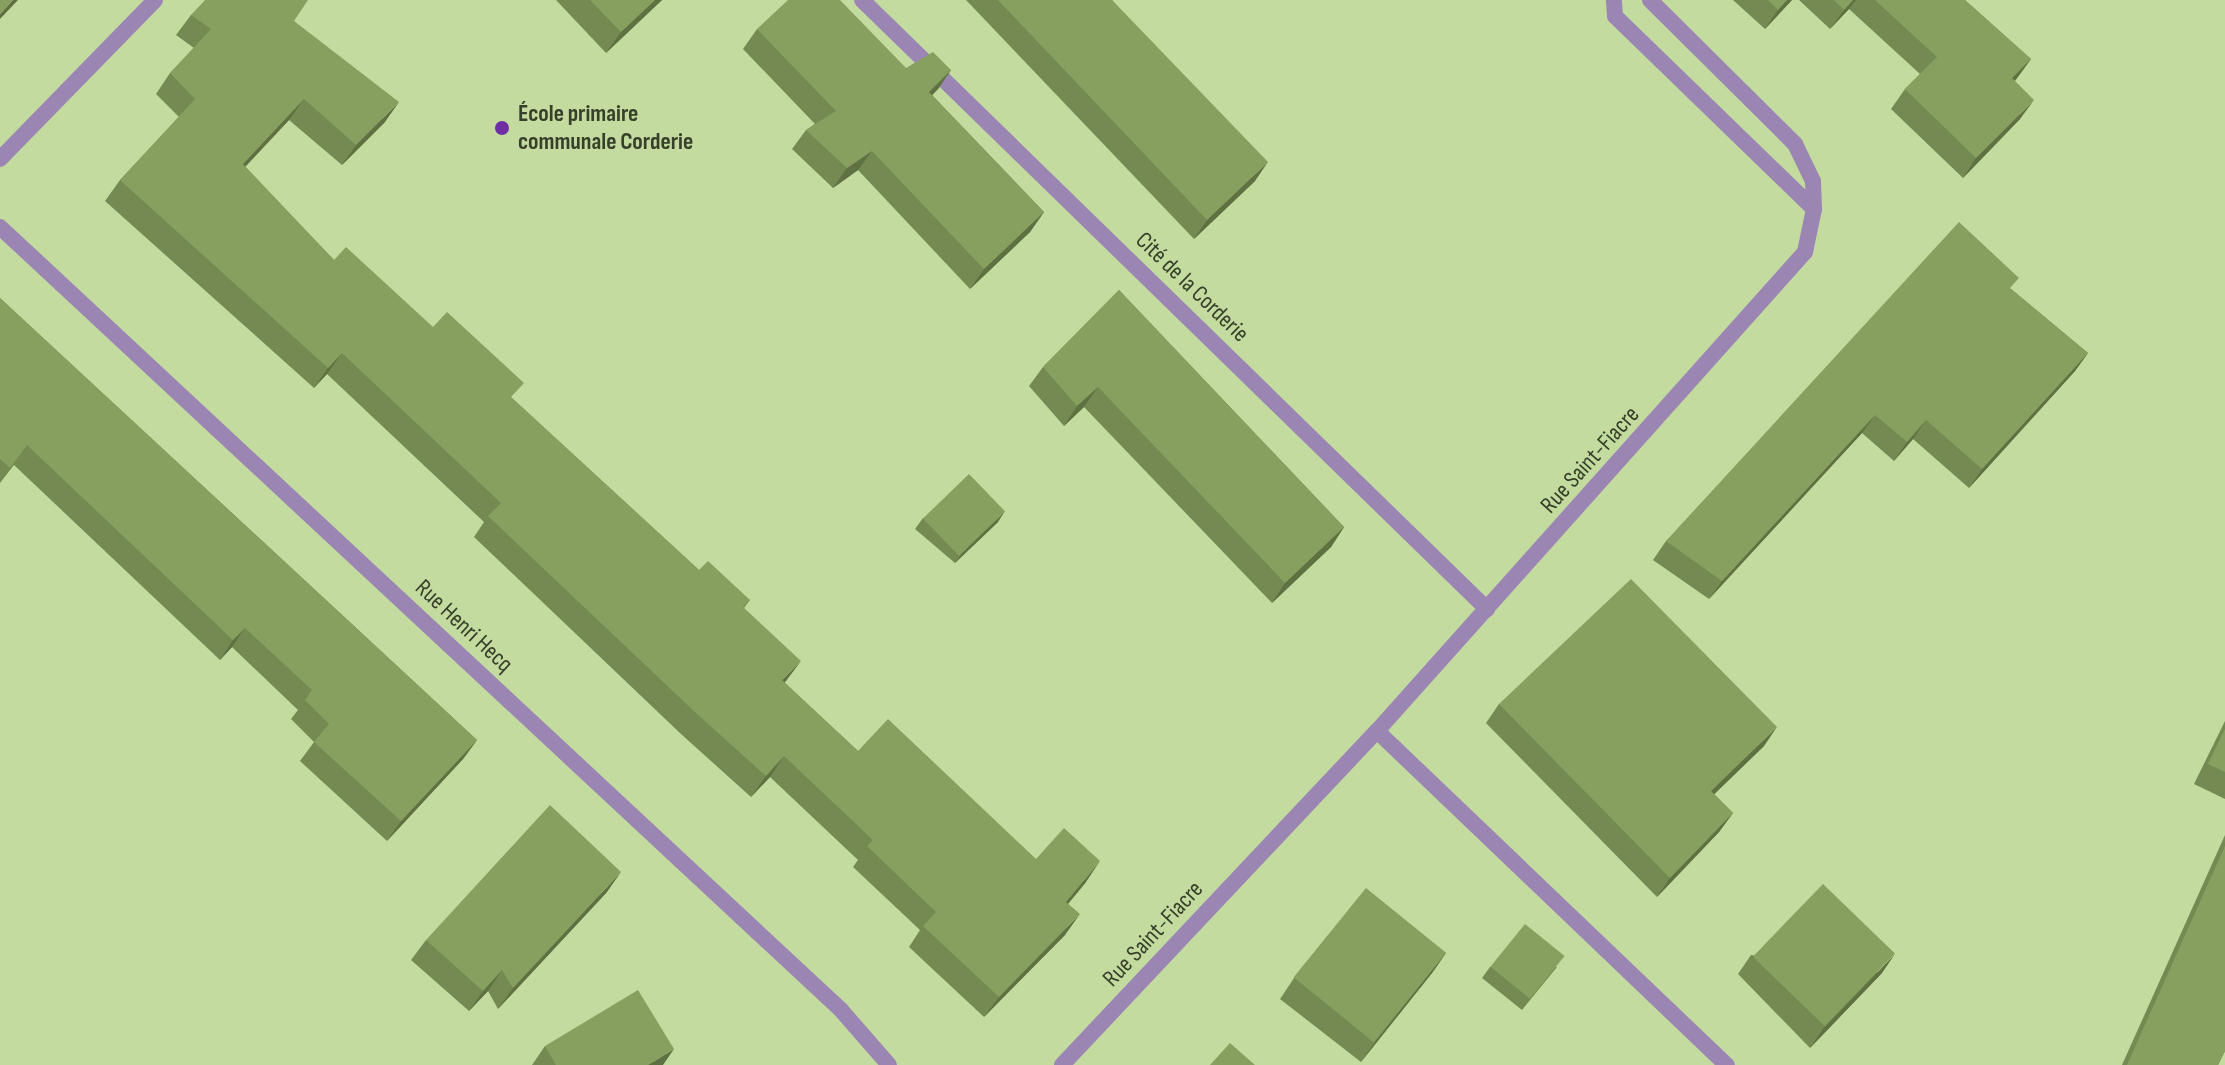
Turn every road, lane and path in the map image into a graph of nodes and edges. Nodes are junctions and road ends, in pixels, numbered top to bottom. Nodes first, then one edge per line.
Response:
1 (155, 0) edge
2 (862, 0) edge
3 (1614, 0) edge
4 (1650, 0) edge
5 (0, 159) edge
6 (1814, 209) junction
7 (0, 227) edge
8 (1487, 609) junction
9 (1377, 731) junction
10 (889, 1065) edge
11 (1062, 1065) edge
12 (1727, 1065) edge

1 - 5 street
2 - 8 street, Cité de la Corderie
3 - 6 street
4 - 6 street, Rue Saint-Fiacre
6 - 8 street, Rue Saint-Fiacre
7 - 10 street, Rue Henri Hecq
8 - 9 street, Rue Saint-Fiacre
9 - 11 street, Rue Saint-Fiacre
9 - 12 street

